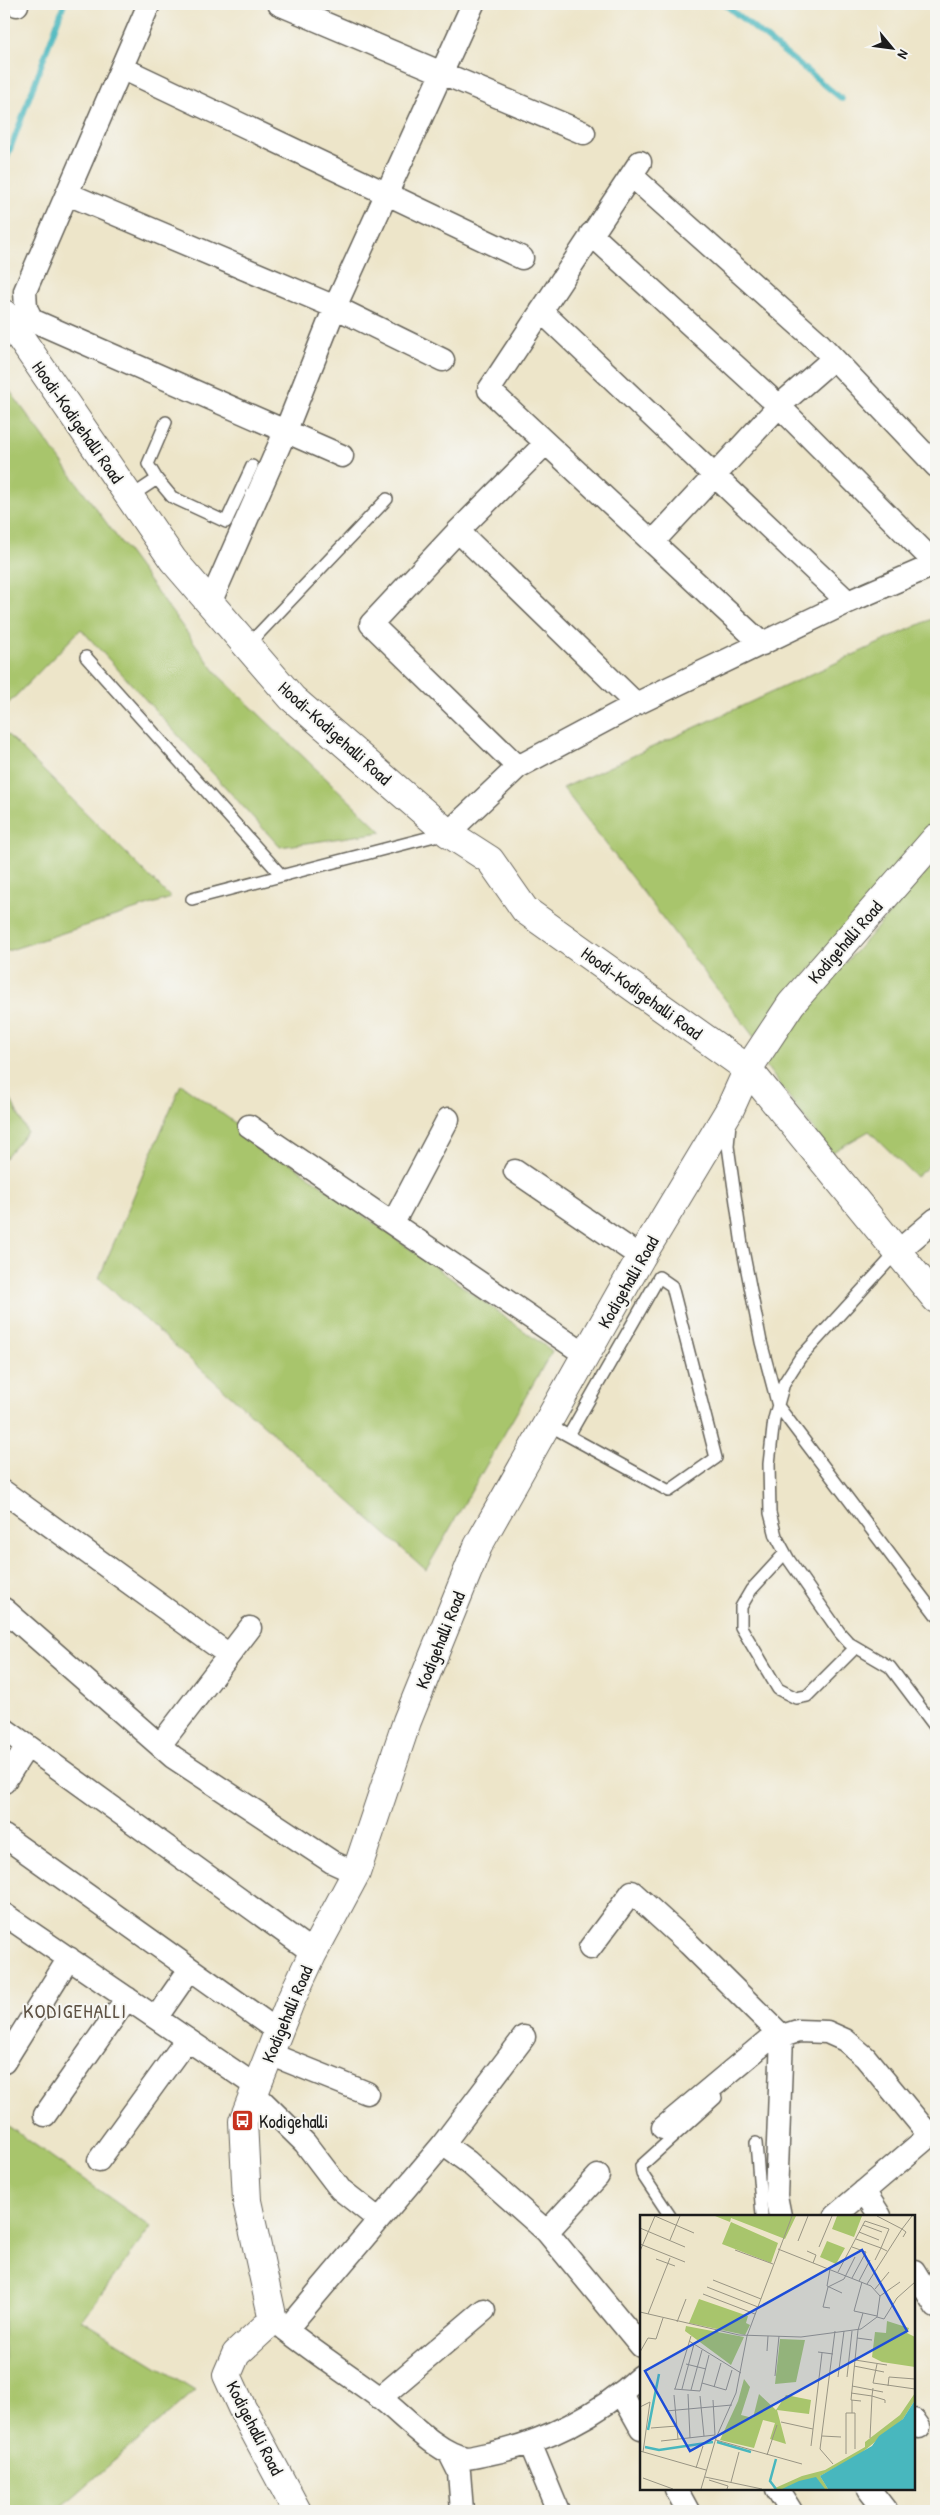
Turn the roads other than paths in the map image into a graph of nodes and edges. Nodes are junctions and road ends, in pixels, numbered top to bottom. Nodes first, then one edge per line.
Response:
1 (149, 4) edge
2 (473, 4) edge
3 (286, 5) edge
4 (122, 68) junction
5 (443, 74) junction
6 (584, 132) dead end
7 (388, 193) junction
8 (68, 194) junction
9 (591, 234) junction
10 (522, 258) dead end
11 (335, 307) junction
12 (541, 310) junction
13 (4, 314) edge
14 (834, 359) junction
15 (443, 360) dead end
16 (779, 406) junction
17 (166, 422) dead end
18 (286, 430) junction
19 (546, 442) junction
20 (342, 456) dead end
21 (252, 466) dead end
22 (936, 466) edge
23 (715, 475) junction
24 (157, 479) junction
25 (143, 494) junction
26 (387, 499) dead end
27 (458, 531) junction
28 (653, 542) junction
29 (936, 564) edge
30 (210, 602) junction
31 (848, 602) junction
32 (762, 644) junction
33 (247, 646) junction
34 (86, 657) dead end
35 (636, 704) junction
36 (518, 767) junction
37 (448, 833) junction
38 (936, 838) edge
39 (282, 876) junction
40 (192, 899) dead end
41 (748, 1069) junction
42 (730, 1109) junction
43 (448, 1119) dead end
44 (249, 1126) dead end
45 (515, 1171) dead end
46 (936, 1219) edge
47 (393, 1223) junction
48 (896, 1253) junction
49 (640, 1280) junction
50 (936, 1299) edge
51 (586, 1355) junction
52 (778, 1406) junction
53 (558, 1430) junction
54 (4, 1492) edge
55 (785, 1553) junction
56 (4, 1610) edge
57 (936, 1615) edge
58 (250, 1628) dead end
59 (856, 1647) junction
60 (229, 1655) junction
61 (936, 1728) edge
62 (4, 1729) edge
63 (160, 1745) junction
64 (27, 1746) junction
65 (4, 1782) edge
66 (4, 1836) edge
67 (356, 1873) junction
68 (4, 1915) edge
69 (590, 1948) dead end
70 (312, 1955) junction
71 (69, 1958) junction
72 (190, 1969) junction
73 (127, 1998) junction
74 (156, 2018) junction
75 (782, 2036) junction
76 (524, 2037) dead end
77 (187, 2039) junction
78 (274, 2043) junction
79 (4, 2062) edge
80 (255, 2090) junction
81 (367, 2093) dead end
82 (716, 2098) dead end
83 (45, 2114) dead end
84 (662, 2128) dead end
85 (932, 2141) edge
86 (756, 2143) dead end
87 (443, 2144) junction
88 (100, 2160) dead end
89 (598, 2176) dead end
90 (864, 2190) junction
91 (669, 2215) edge
92 (770, 2215) edge
93 (836, 2215) edge
94 (879, 2215) edge
95 (378, 2219) junction
96 (548, 2232) junction
97 (915, 2273) edge
98 (936, 2307) edge
99 (484, 2310) dead end
100 (280, 2325) junction
101 (640, 2345) edge
102 (640, 2377) edge
103 (622, 2394) junction
104 (380, 2398) junction
105 (640, 2426) edge
106 (530, 2443) junction
107 (449, 2452) junction
108 (677, 2490) edge
109 (778, 2490) edge
110 (870, 2490) edge
111 (297, 2511) edge
112 (462, 2511) edge
113 (558, 2511) edge
114 (688, 2511) edge
115 (791, 2511) edge
116 (886, 2511) edge

1 - 4 street
2 - 5 street
3 - 5 street
4 - 7 street
4 - 8 street
5 - 6 street
5 - 7 street
7 - 10 street
7 - 11 street
8 - 11 street
8 - 18 street
9 - 12 street
9 - 14 street
9 - 16 street
11 - 15 street
11 - 18 street
12 - 19 street
12 - 23 street
13 - 25 street, Hoodi-Kodigehalli Road
14 - 16 street
14 - 22 street
16 - 23 street
16 - 29 street
17 - 24 lane
18 - 20 street
18 - 30 street
19 - 27 street
19 - 28 street
21 - 24 lane
23 - 28 street
23 - 31 street
24 - 25 lane
25 - 30 street, Hoodi-Kodigehalli Road
26 - 33 lane
27 - 35 street
27 - 36 street
28 - 32 street
29 - 31 street
30 - 33 street, Hoodi-Kodigehalli Road
31 - 32 street
32 - 35 street
33 - 37 street, Hoodi-Kodigehalli Road
34 - 39 lane
35 - 36 street
36 - 37 street
37 - 39 lane
37 - 41 street, Hoodi-Kodigehalli Road
38 - 41 street, Kodigehalli Road
39 - 40 lane
41 - 42 street, Kodigehalli Road
41 - 48 street, Hoodi-Kodigehalli Road
42 - 49 street, Kodigehalli Road
42 - 52 lane
43 - 47 street
44 - 47 street
45 - 49 street
46 - 48 street
47 - 51 street
48 - 50 street, Hoodi-Kodigehalli Road
48 - 52 lane
49 - 51 street, Kodigehalli Road
49 - 53 lane
49 - 53 lane
51 - 53 street, Kodigehalli Road
52 - 55 lane
52 - 57 lane
53 - 67 street, Kodigehalli Road
54 - 60 street
55 - 59 lane
55 - 59 lane
56 - 63 street
58 - 60 street
59 - 61 lane
60 - 63 street
62 - 64 street
63 - 67 street
64 - 65 street
64 - 70 street
66 - 72 street
67 - 70 street, Kodigehalli Road
68 - 71 street
69 - 75 street
70 - 78 street, Kodigehalli Road
71 - 73 street
71 - 79 street
72 - 74 street
72 - 78 street
73 - 74 street
73 - 83 street
74 - 77 street
75 - 84 street
75 - 85 street
75 - 92 street
76 - 87 street
77 - 80 street
77 - 88 street
78 - 80 street, Kodigehalli Road
78 - 81 street
80 - 95 street
80 - 100 street, Kodigehalli Road
82 - 91 lane
85 - 90 street
86 - 92 lane
87 - 95 street
87 - 96 street
89 - 96 street
90 - 93 street
90 - 94 street
95 - 100 street
96 - 101 street
97 - 98 street
99 - 104 street
100 - 104 street
100 - 111 street, Kodigehalli Road
102 - 103 street
103 - 105 street
103 - 106 street
104 - 107 street
106 - 107 street
106 - 113 street
107 - 112 street
108 - 114 street
109 - 115 street
110 - 116 street

